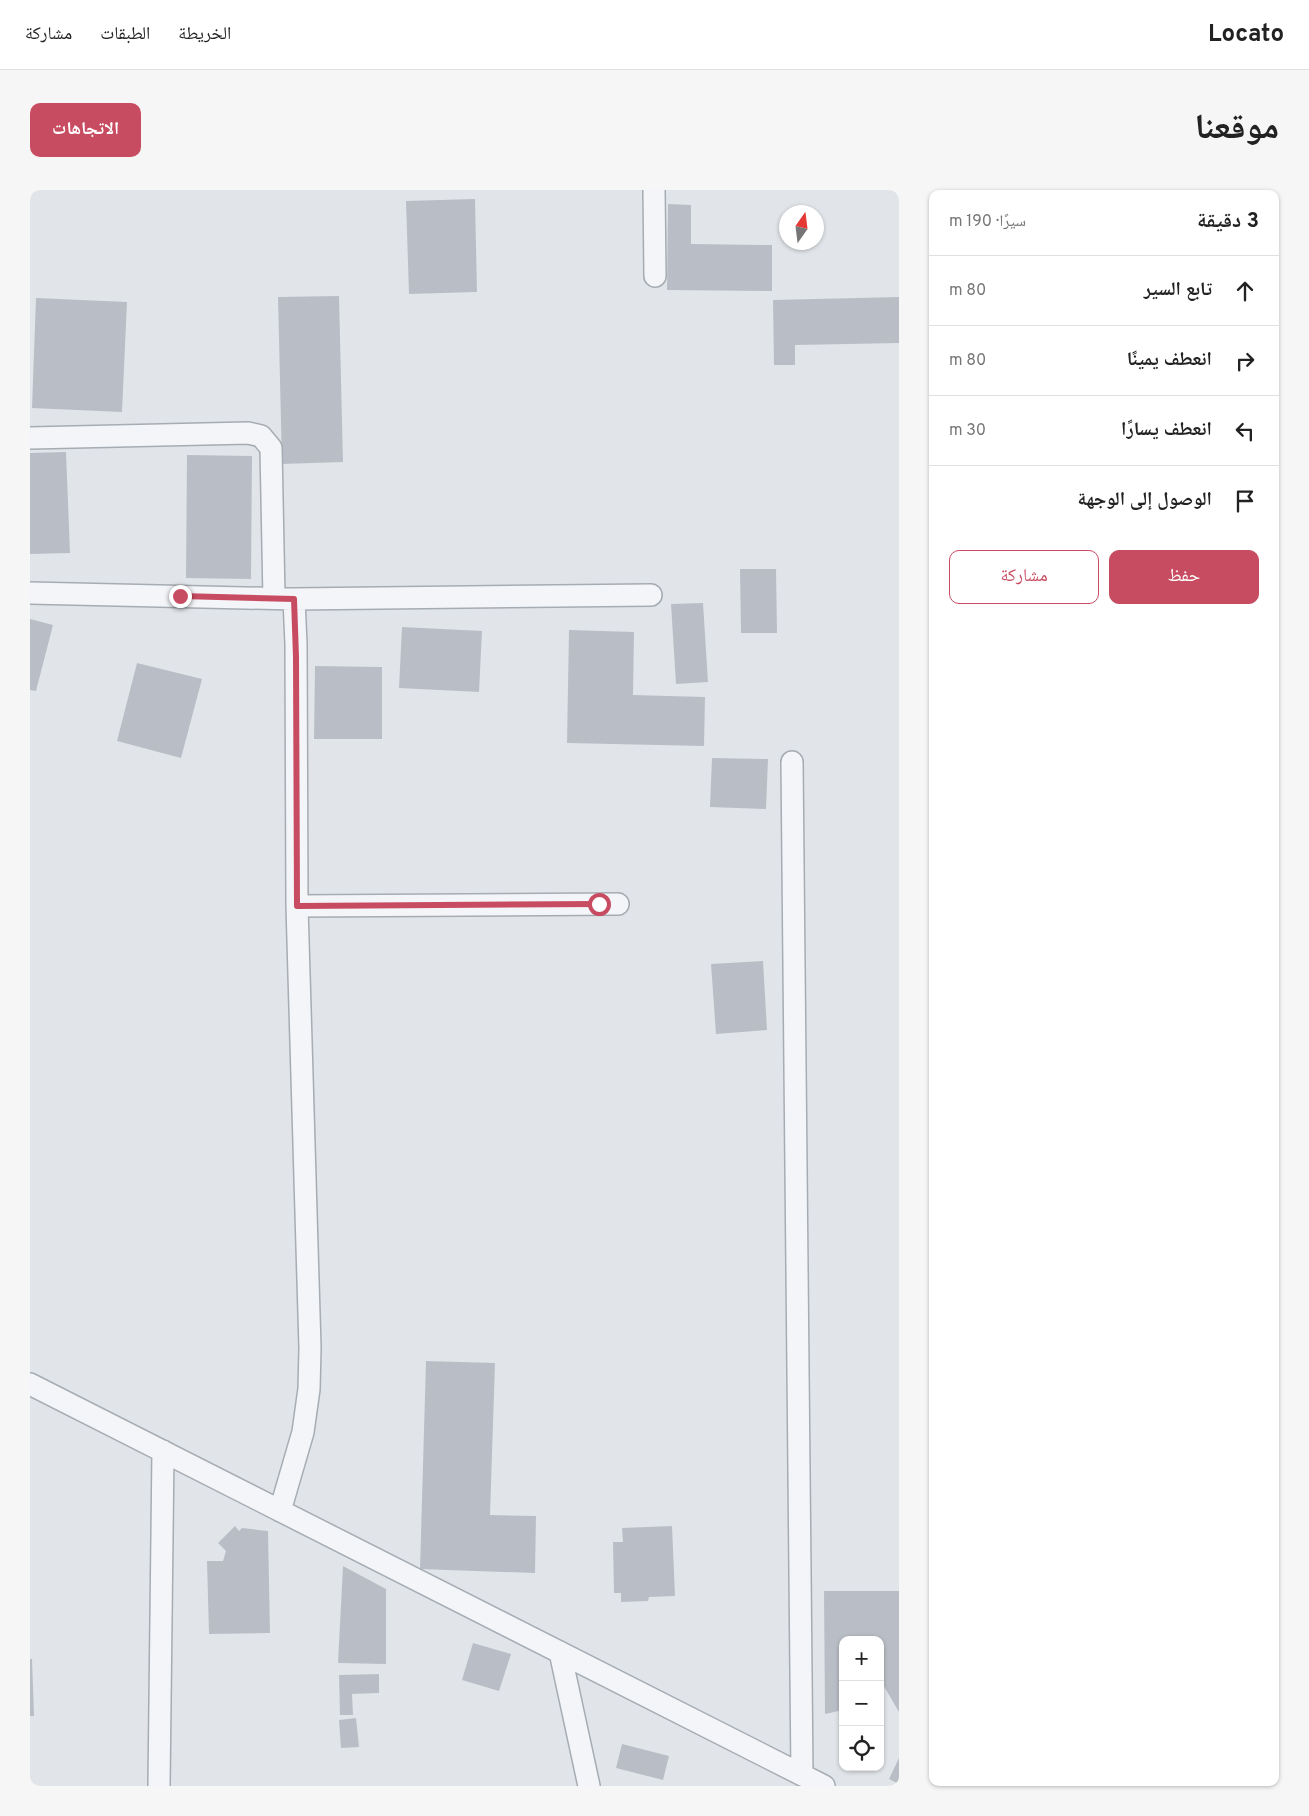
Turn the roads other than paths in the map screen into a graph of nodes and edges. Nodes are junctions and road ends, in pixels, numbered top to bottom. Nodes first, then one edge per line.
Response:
1 (654, 190) edge
2 (655, 276) dead end
3 (30, 438) edge
4 (30, 593) edge
5 (651, 595) dead end
6 (284, 598) junction
7 (792, 762) dead end
8 (618, 904) dead end
9 (297, 906) junction
10 (30, 1384) edge
11 (162, 1451) junction
12 (280, 1511) junction
13 (560, 1652) junction
14 (802, 1775) junction
15 (159, 1786) edge
16 (589, 1786) edge
17 (824, 1786) edge

1 - 2 street
3 - 6 street
4 - 6 street
5 - 6 street
6 - 9 street
7 - 14 street
8 - 9 street
9 - 12 street
10 - 11 street
11 - 12 street
11 - 15 street
12 - 13 street
13 - 14 street
13 - 16 street
14 - 17 street

